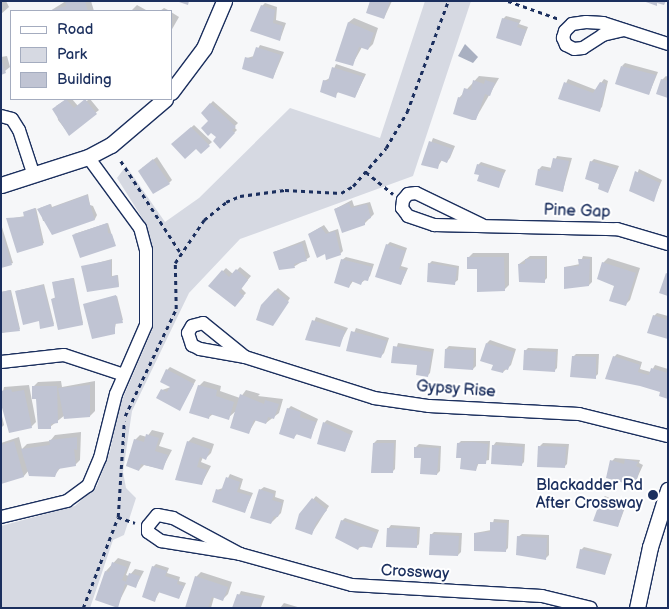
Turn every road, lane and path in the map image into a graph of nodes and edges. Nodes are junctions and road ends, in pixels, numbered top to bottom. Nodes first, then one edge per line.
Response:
1 (224, 1) edge
2 (448, 1) edge
3 (508, 1) edge
4 (572, 24) junction
5 (624, 30) junction
6 (668, 44) edge
7 (172, 91) edge
8 (164, 100) edge
9 (1, 116) edge
10 (88, 158) junction
11 (121, 161) dead end
12 (366, 172) junction
13 (34, 176) junction
14 (2, 182) edge
15 (403, 200) junction
16 (482, 225) junction
17 (668, 244) edge
18 (180, 252) junction
19 (245, 357) dead end
20 (1, 362) edge
21 (124, 375) junction
22 (668, 436) edge
23 (668, 490) edge
24 (1, 517) edge
25 (118, 517) junction
26 (148, 526) junction
27 (240, 554) junction
28 (84, 608) edge
29 (590, 608) edge
30 (637, 608) edge

1 - 7 street
2 - 12 path
3 - 4 path
4 - 5 street
4 - 5 street
5 - 6 street
8 - 10 street
9 - 13 street
10 - 13 street
10 - 21 street
11 - 18 path
12 - 15 path
12 - 18 path
13 - 14 street
15 - 16 street, Pine Gap
15 - 16 street, Pine Gap
16 - 17 street, Pine Gap
18 - 25 path
19 - 22 street, Gypsy Rise
20 - 21 street
21 - 24 street
23 - 30 street
25 - 26 path
25 - 28 path
26 - 27 street, Crossway
26 - 27 street, Crossway
27 - 29 street, Crossway

